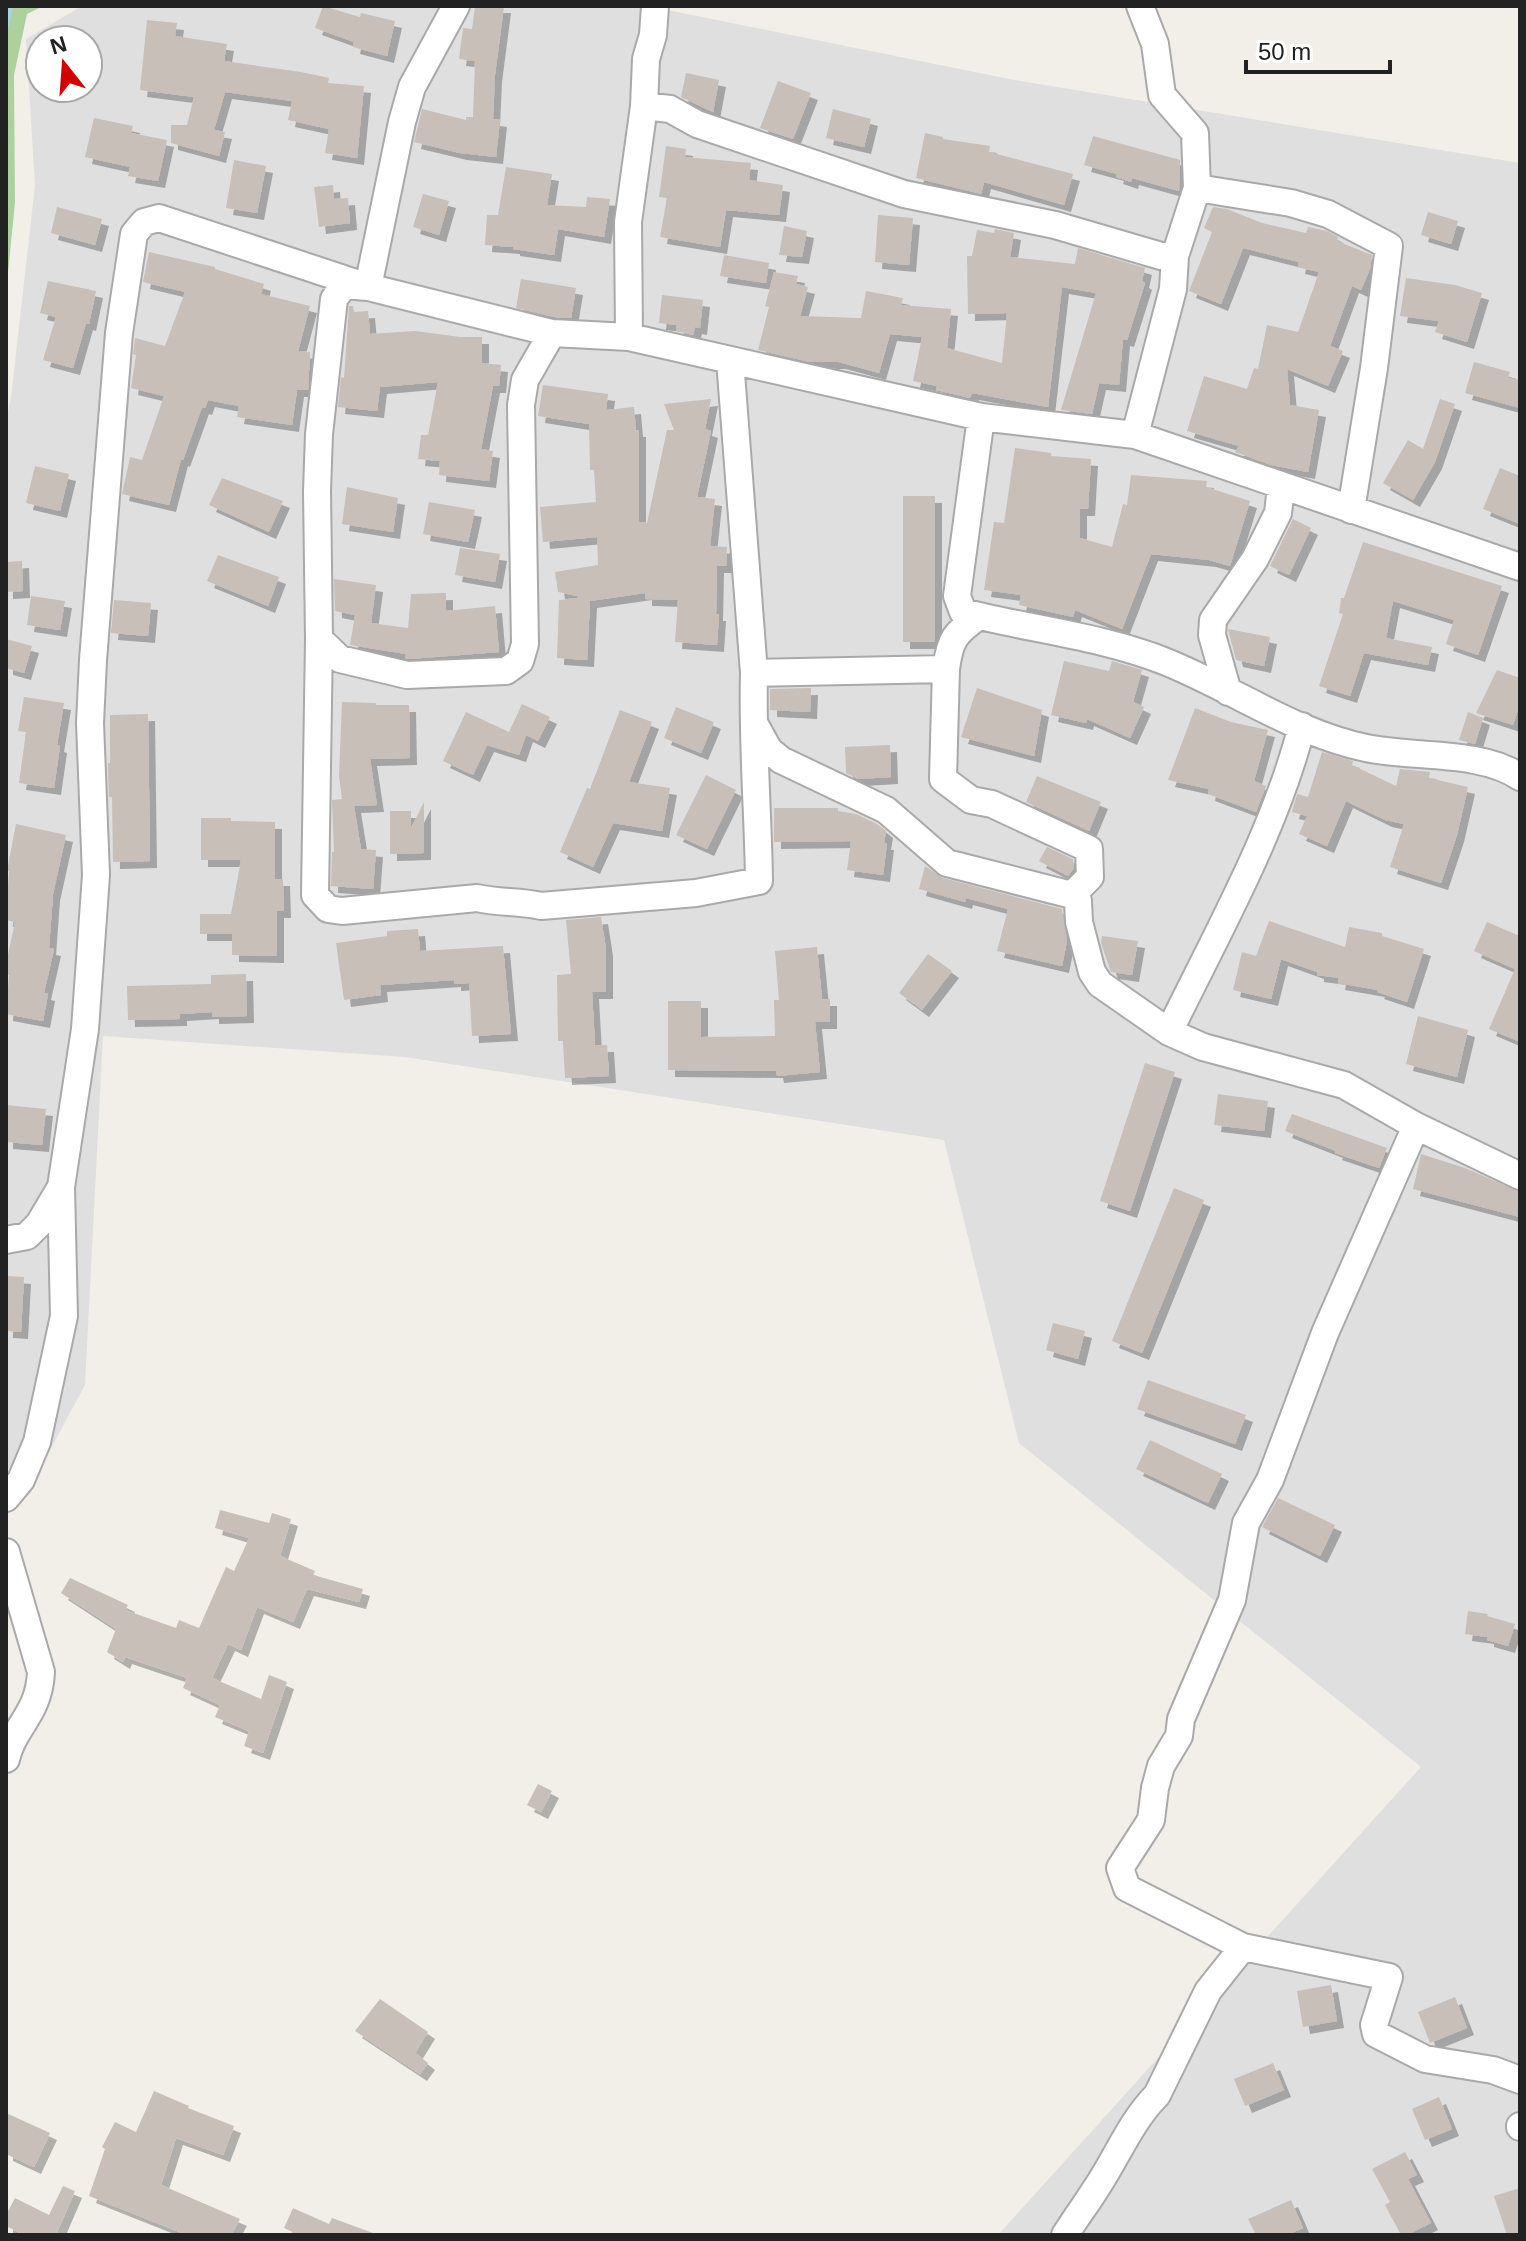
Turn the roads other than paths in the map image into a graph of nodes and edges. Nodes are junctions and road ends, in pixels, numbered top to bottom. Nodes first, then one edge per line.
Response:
1 (456, 6) edge
2 (655, 6) edge
3 (1140, 6) edge
4 (644, 106) junction
5 (1197, 188) junction
6 (1175, 256) junction
7 (368, 287) junction
8 (552, 333) junction
9 (629, 337) junction
10 (730, 360) junction
11 (981, 417) junction
12 (1135, 435) junction
13 (1281, 487) junction
14 (1351, 510) junction
15 (1520, 567) edge
16 (979, 616) junction
17 (319, 639) junction
18 (340, 659) junction
19 (946, 669) junction
20 (754, 673) junction
21 (316, 675) junction
22 (1228, 692) junction
23 (753, 720) junction
24 (1302, 726) junction
25 (1520, 777) edge
26 (1072, 895) junction
27 (1169, 1032) junction
28 (1416, 1126) junction
29 (1520, 1176) edge
30 (61, 1187) junction
31 (6, 1240) edge
32 (6, 1498) edge
33 (6, 1552) edge
34 (6, 1759) edge
35 (1243, 1947) junction
36 (1520, 2080) edge
37 (1065, 2235) edge

1 - 7 street
2 - 4 street
3 - 5 street
4 - 6 street
4 - 9 street
5 - 6 street
5 - 14 street
6 - 12 street
7 - 8 street
7 - 17 street
7 - 30 street
8 - 9 street
8 - 18 street
9 - 10 street
10 - 11 street
10 - 20 street
11 - 12 street
11 - 16 street
12 - 13 street
13 - 14 street
13 - 22 street
14 - 15 street
16 - 19 street
16 - 22 street
17 - 18 street
17 - 21 street
18 - 21 street
19 - 20 street
19 - 26 street
20 - 23 street
21 - 23 street
22 - 24 street
23 - 26 street
24 - 25 street
24 - 27 street
26 - 27 street
27 - 28 street
28 - 29 street
28 - 35 street
30 - 31 street
30 - 32 street
33 - 34 street
35 - 36 street
35 - 37 street

